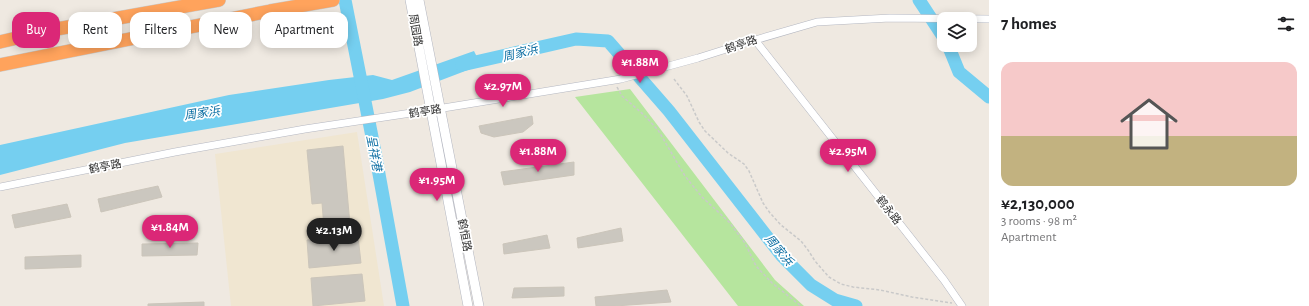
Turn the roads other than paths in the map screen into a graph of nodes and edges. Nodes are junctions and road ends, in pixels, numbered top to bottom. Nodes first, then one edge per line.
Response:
1 (220, 0) edge
2 (333, 0) edge
3 (410, 0) edge
4 (419, 0) edge
5 (937, 19) edge
6 (977, 19) edge
7 (989, 19) edge
8 (755, 40) junction
9 (0, 42) edge
10 (426, 58) junction
11 (0, 65) edge
12 (435, 110) junction
13 (0, 187) edge
14 (962, 305) edge
15 (468, 306) edge
16 (479, 306) edge

1 - 9 highway
2 - 11 highway
3 - 10 street, 周园路
4 - 10 street, 周园路
5 - 8 street, 鹤亭路
6 - 7 street, 鹤亭路
8 - 12 street, 鹤亭路
8 - 14 street, 鹤永路
10 - 12 street, 鹤恒路
12 - 13 street, 鹤亭路
12 - 15 street, 鹤恒路
12 - 16 street, 鹤恒路

